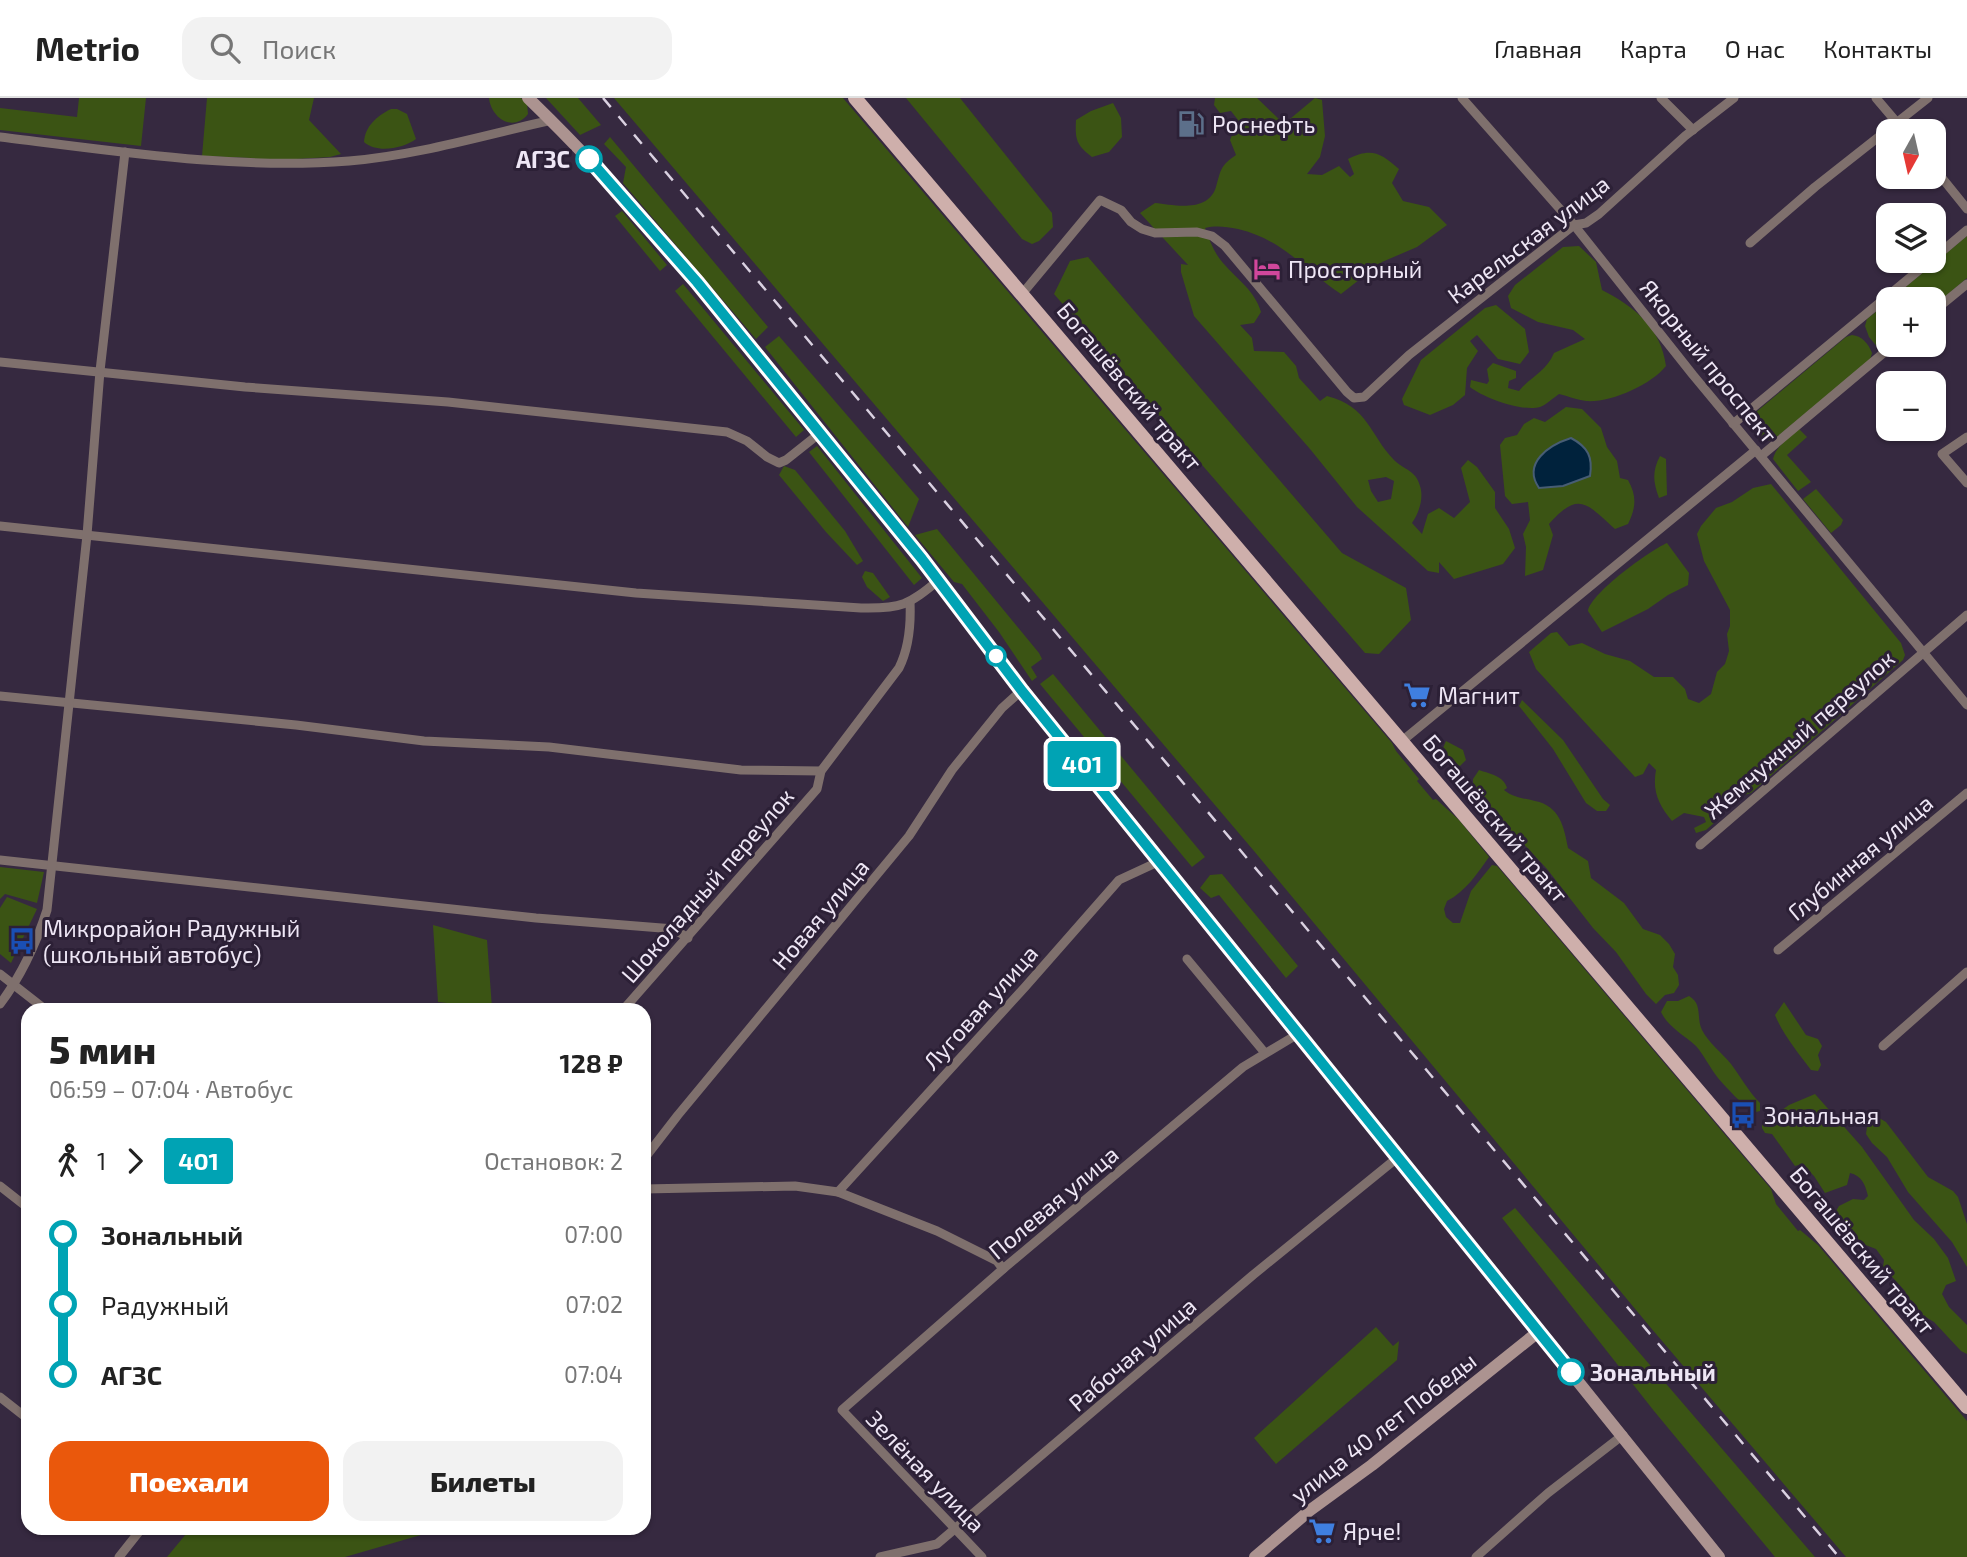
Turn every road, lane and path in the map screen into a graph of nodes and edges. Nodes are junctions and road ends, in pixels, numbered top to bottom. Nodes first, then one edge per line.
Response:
1 (528, 98) edge
2 (855, 98) edge
3 (1462, 98) edge
4 (1661, 98) edge
5 (1734, 98) edge
6 (1876, 98) edge
7 (1928, 98) edge
8 (1894, 119) edge
9 (1908, 119) edge
10 (552, 120) junction
11 (1693, 130) junction
12 (0, 137) edge
13 (1876, 144) edge
14 (125, 152) junction
15 (1946, 183) edge
16 (1967, 209) edge
17 (1574, 225) junction
18 (1967, 230) edge
19 (1750, 243) dead end
20 (1946, 247) edge
21 (1915, 273) edge
22 (1967, 284) edge
23 (1022, 294) junction
24 (1946, 301) edge
25 (1878, 357) edge
26 (0, 362) edge
27 (100, 371) junction
28 (1733, 424) junction
29 (820, 433) junction
30 (1967, 437) edge
31 (1759, 453) junction
32 (1967, 483) edge
33 (0, 526) edge
34 (87, 535) junction
35 (939, 580) junction
36 (910, 603) junction
37 (1967, 615) edge
38 (1923, 651) junction
39 (1022, 691) junction
40 (0, 696) edge
41 (69, 704) junction
42 (1967, 705) edge
43 (1402, 741) junction
44 (821, 771) junction
45 (1967, 793) edge
46 (1700, 845) dead end
47 (0, 860) edge
48 (1160, 861) junction
49 (52, 867) junction
50 (688, 938) junction
51 (1778, 950) dead end
52 (1187, 959) dead end
53 (1967, 972) edge
54 (0, 974) edge
55 (14, 985) junction
56 (37, 1003) edge
57 (629, 1003) edge
58 (0, 1004) edge
59 (1298, 1034) junction
60 (1883, 1046) dead end
61 (1265, 1053) junction
62 (651, 1150) edge
63 (1398, 1158) junction
64 (0, 1186) edge
65 (651, 1189) edge
66 (838, 1192) junction
67 (21, 1202) edge
68 (1003, 1269) junction
69 (1538, 1332) junction
70 (0, 1397) edge
71 (1967, 1407) edge
72 (842, 1410) joint
73 (21, 1414) edge
74 (1623, 1436) junction
75 (955, 1529) junction
76 (136, 1535) edge
77 (119, 1557) edge
78 (880, 1557) edge
79 (982, 1557) edge
80 (1255, 1557) edge
81 (1476, 1557) edge
82 (1719, 1557) edge

1 - 10 street
2 - 23 main road, Богашёвский тракт
3 - 17 street, Якорный проспект
4 - 11 street
5 - 11 street, Карельская улица
6 - 8 street
7 - 9 street
10 - 14 street
10 - 29 street
11 - 17 street, Карельская улица
12 - 14 street
13 - 19 street
14 - 27 street
15 - 16 street
17 - 23 street, Карельская улица
17 - 28 street, Якорный проспект
18 - 20 street
21 - 28 street
22 - 24 street
23 - 43 main road, Богашёвский тракт
25 - 31 street
26 - 27 street
27 - 29 street
27 - 34 street
28 - 31 street, Якорный проспект
29 - 35 street
30 - 32 street
31 - 38 street, Якорный проспект
31 - 43 street
33 - 34 street
34 - 36 street
34 - 41 street
35 - 36 street
35 - 39 street
36 - 44 street, Шоколадный переулок
37 - 38 street, Жемчужный переулок
38 - 42 street, Якорный проспект
38 - 46 street, Жемчужный переулок
39 - 48 street
39 - 62 street, Новая улица
40 - 41 street
41 - 44 street
41 - 49 street
43 - 71 main road, Богашёвский тракт
44 - 50 street, Шоколадный переулок
45 - 51 street, Глубинная улица
47 - 49 street
48 - 59 street
48 - 66 street, Луговая улица
49 - 50 street
49 - 55 street
50 - 57 street, Шоколадный переулок
52 - 61 street
53 - 60 street
54 - 55 street
55 - 56 street
55 - 58 street
59 - 61 street, Полевая улица
59 - 63 street
61 - 68 street, Полевая улица
63 - 69 street
63 - 75 street, Рабочая улица
64 - 67 street
65 - 66 street
66 - 68 street
68 - 72 street, Полевая улица
69 - 74 street
69 - 80 street, улица 40 лет Победы
70 - 73 street
72 - 75 street, Зелёная улица
74 - 81 street
74 - 82 street
75 - 78 street, Рабочая улица
75 - 79 street, Зелёная улица
76 - 77 street

